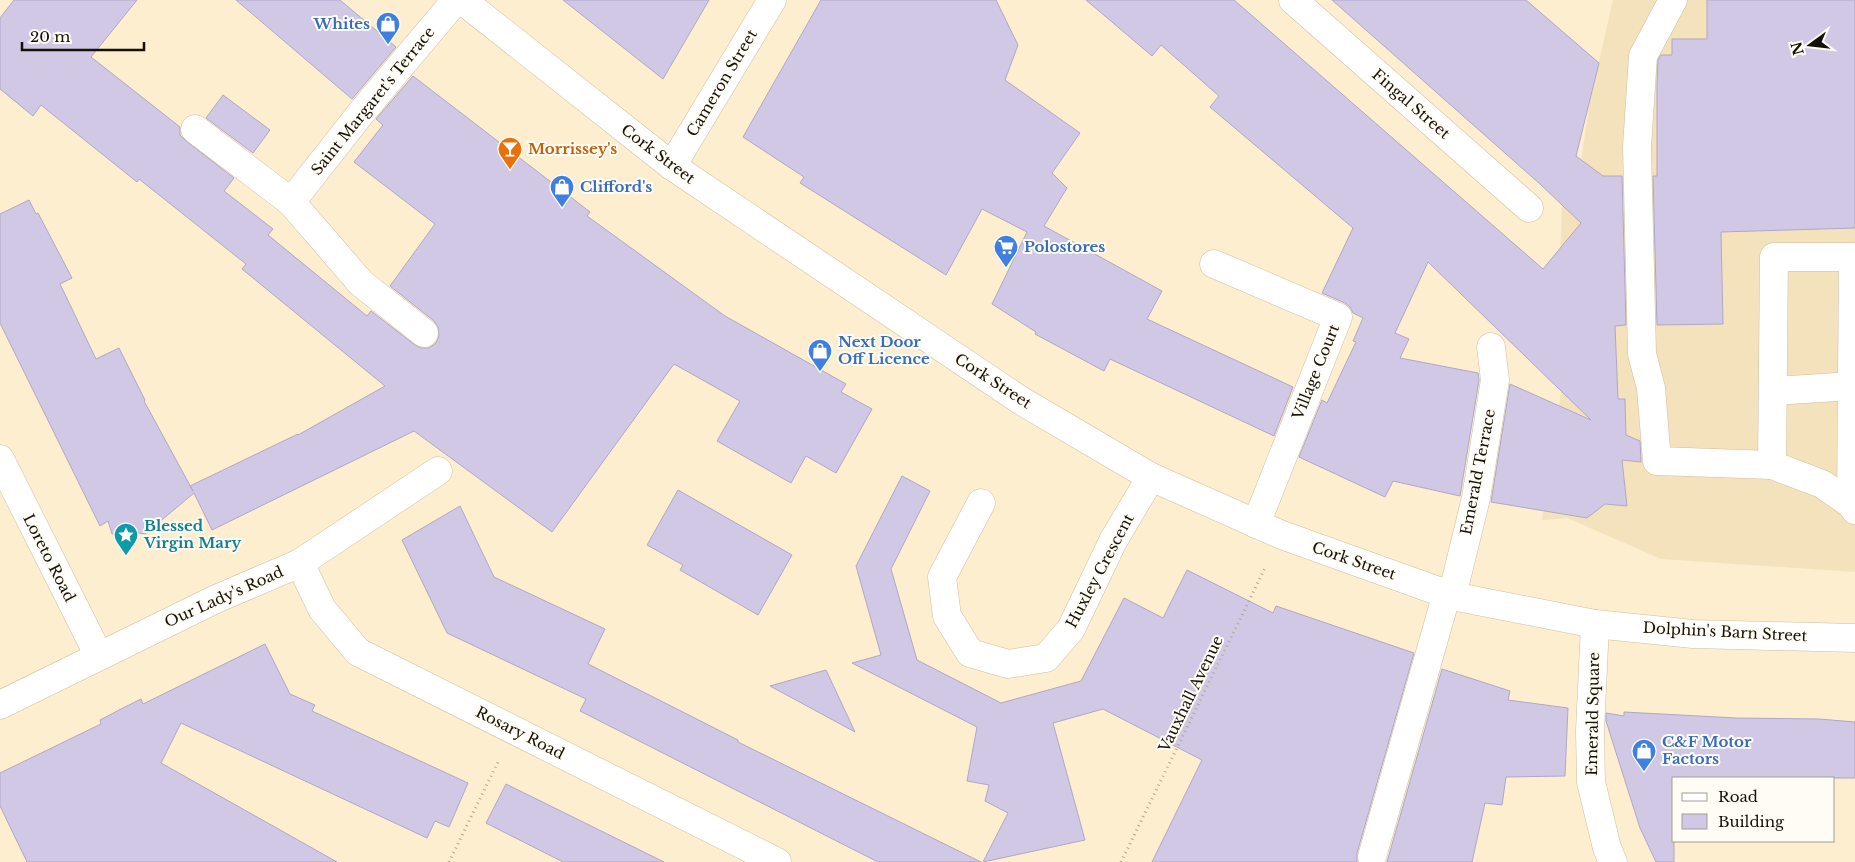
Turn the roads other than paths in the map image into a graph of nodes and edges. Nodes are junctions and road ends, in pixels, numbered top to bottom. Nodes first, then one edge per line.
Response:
1 (456, 0) edge
2 (462, 0) edge
3 (772, 0) edge
4 (1293, 0) edge
5 (1673, 0) edge
6 (196, 130) dead end
7 (672, 166) junction
8 (291, 202) junction
9 (1529, 208) dead end
10 (1214, 264) dead end
11 (424, 333) dead end
12 (1491, 347) dead end
13 (1852, 386) junction
14 (1773, 391) junction
15 (0, 460) edge
16 (1772, 465) junction
17 (438, 471) dead end
18 (1151, 477) junction
19 (981, 504) dead end
20 (1853, 507) edge
21 (1256, 524) junction
22 (300, 564) junction
23 (1449, 594) junction
24 (1595, 624) junction
25 (1855, 638) edge
26 (99, 656) junction
27 (0, 706) edge
28 (1372, 856) dead end
29 (777, 862) edge
30 (1613, 862) edge

1 - 8 street, Saint Margaret's Terrace
2 - 7 street, Cork Street
3 - 7 street, Cameron Street
4 - 9 street, Fingal Street
5 - 16 street
6 - 8 street
7 - 18 street, Cork Street
8 - 11 street
10 - 21 street, Village Court
12 - 23 street, Emerald Terrace
13 - 14 street
13 - 14 street
13 - 20 street
14 - 16 street
15 - 26 street, Loreto Road
16 - 20 street
17 - 22 street, Our Lady's Road
18 - 19 street, Huxley Crescent
18 - 21 street, Cork Street
21 - 23 street, Cork Street
22 - 26 street, Our Lady's Road
22 - 29 street, Rosary Road
23 - 24 street, Cork Street
23 - 28 street, Emerald Terrace
24 - 25 street, Dolphin's Barn Street
24 - 30 street, Emerald Square
26 - 27 street, Our Lady's Road

